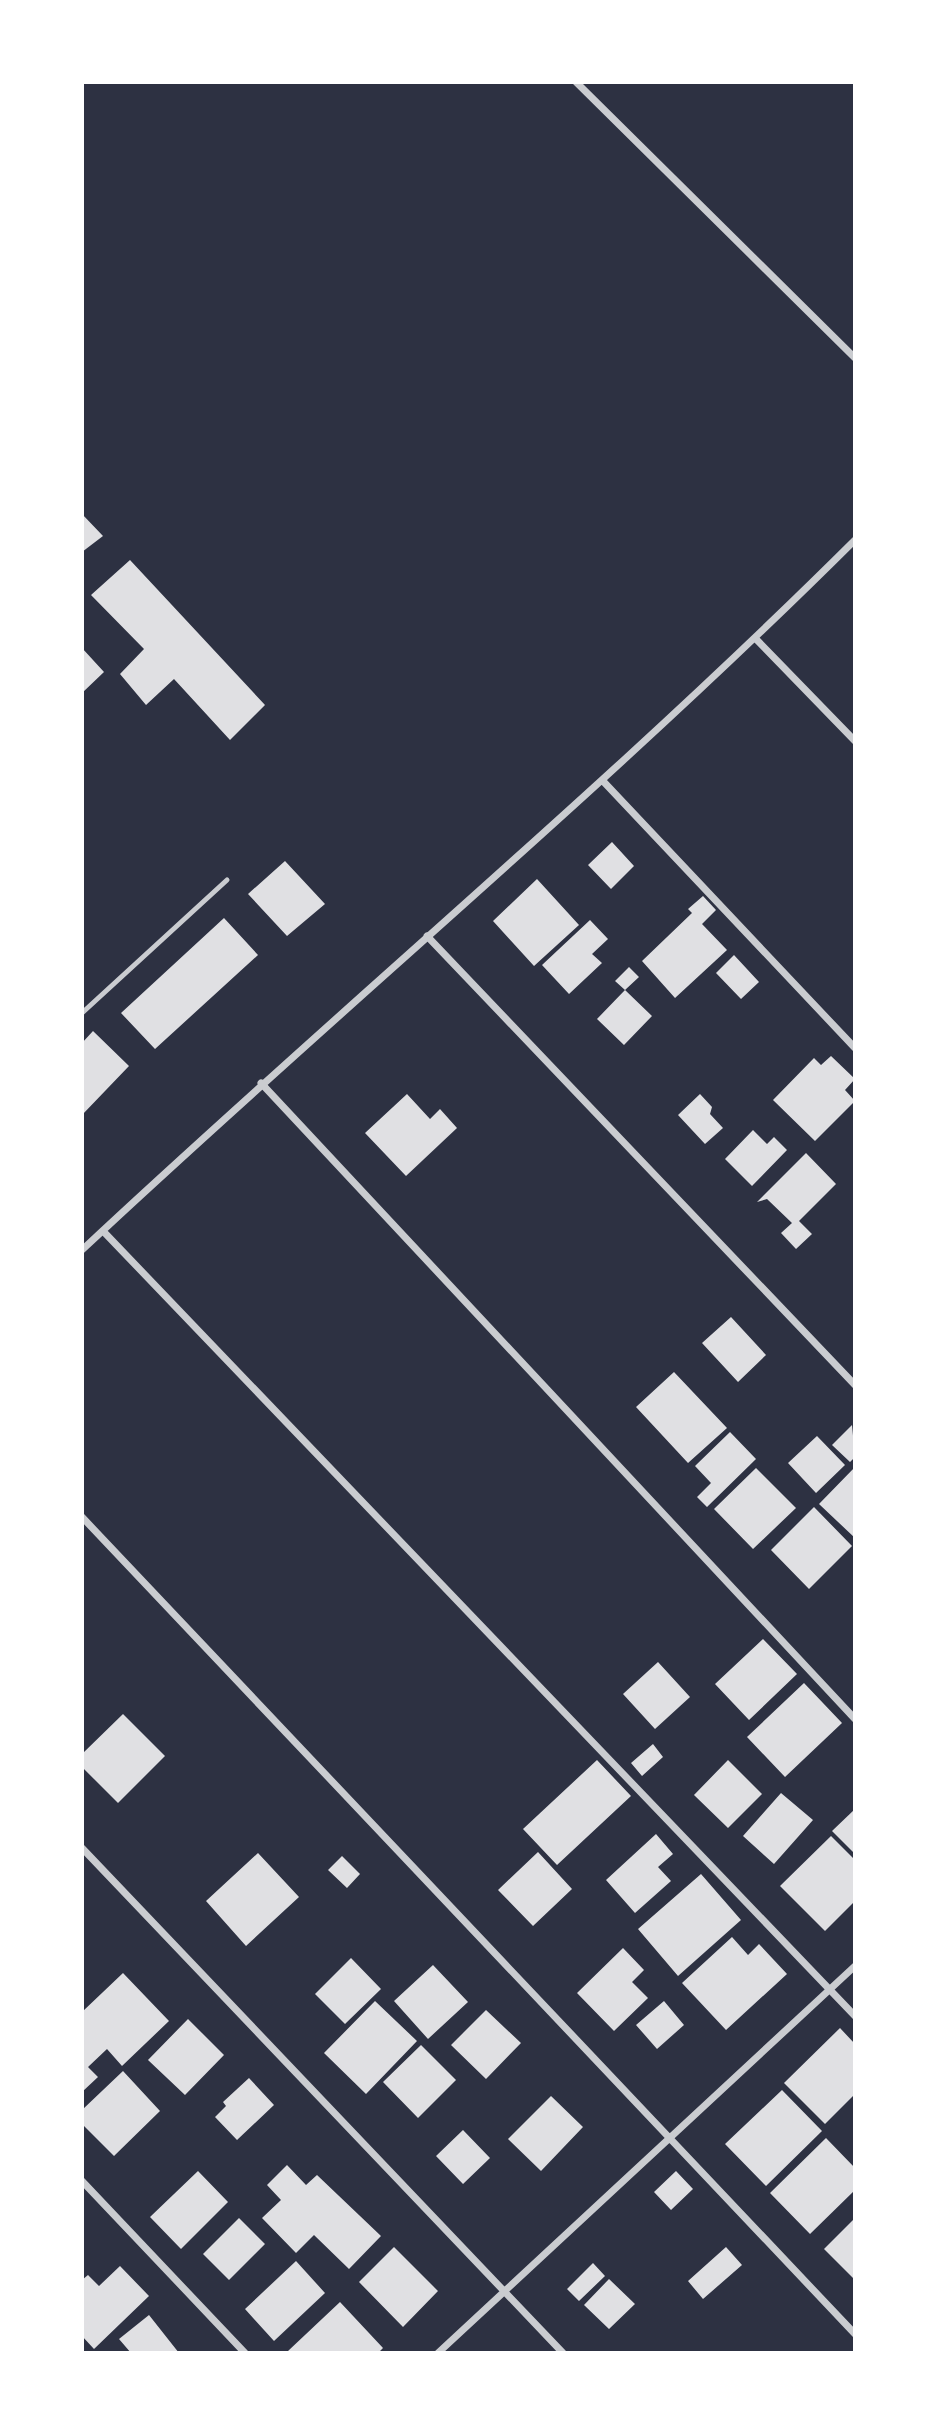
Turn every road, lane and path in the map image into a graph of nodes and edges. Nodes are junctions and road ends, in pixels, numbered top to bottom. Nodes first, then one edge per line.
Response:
1 (576, 82) edge
2 (855, 358) edge
3 (855, 540) edge
4 (756, 639) junction
5 (855, 741) edge
6 (602, 780) junction
7 (227, 880) dead end
8 (427, 936) junction
9 (82, 1013) edge
10 (855, 1048) edge
11 (261, 1083) junction
12 (103, 1231) junction
13 (82, 1250) edge
14 (855, 1385) edge
15 (82, 1517) edge
16 (855, 1719) edge
17 (82, 1848) edge
18 (855, 1966) edge
19 (830, 1989) junction
20 (855, 2016) edge
21 (670, 2139) junction
22 (82, 2181) edge
23 (504, 2290) junction
24 (855, 2334) edge
25 (245, 2353) edge
26 (438, 2353) edge
27 (563, 2353) edge

1 - 2 street
3 - 4 street
4 - 5 street
4 - 6 street
6 - 8 street
6 - 10 street
7 - 9 lane
8 - 11 street
8 - 14 street
11 - 12 street
11 - 16 street
12 - 13 street
12 - 19 street
15 - 21 street
17 - 23 street
18 - 19 street
19 - 20 street
19 - 21 street
21 - 23 street
21 - 24 street
22 - 25 street
23 - 26 street
23 - 27 street

